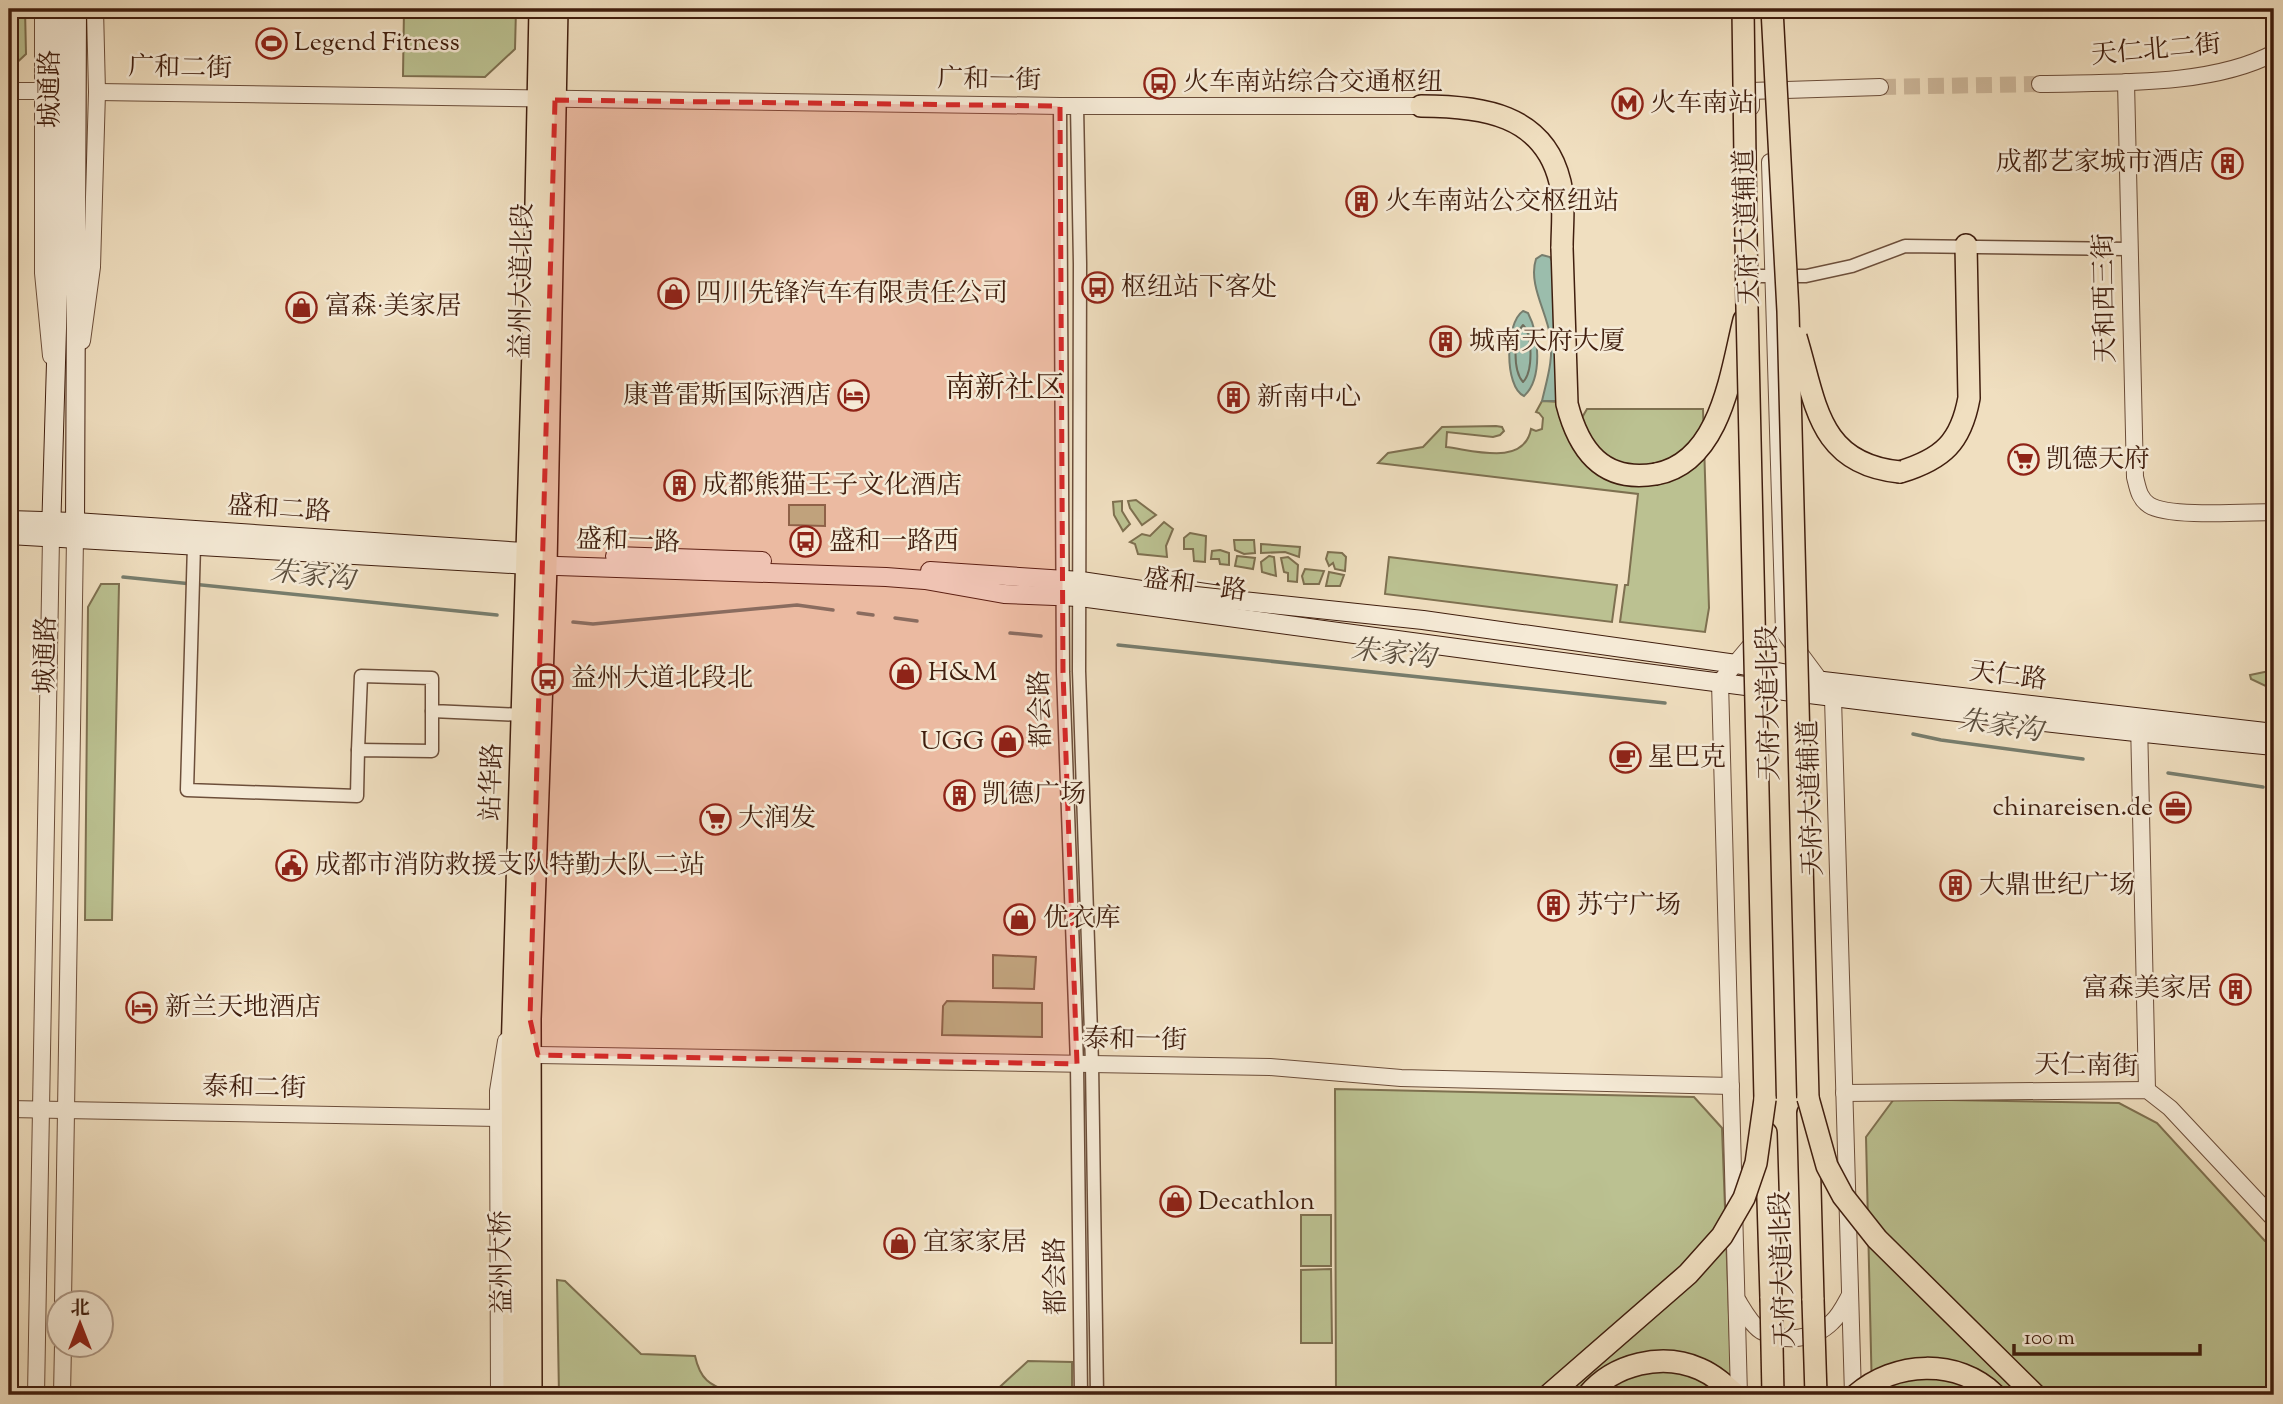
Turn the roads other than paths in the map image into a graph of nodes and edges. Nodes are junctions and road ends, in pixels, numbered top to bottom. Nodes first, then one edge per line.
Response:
1 (43, 9) edge
2 (59, 9) edge
3 (77, 9) edge
4 (94, 9) edge
5 (540, 9) edge
6 (557, 9) edge
7 (1742, 9) edge
8 (1772, 9) edge
9 (2274, 53) edge
10 (2126, 82) junction
11 (2040, 84) tunnel mouth
12 (1880, 87) tunnel mouth
13 (9, 91) edge
14 (1759, 91) junction
15 (43, 92) junction
16 (97, 92) junction
17 (547, 99) junction
18 (1060, 106) junction
19 (1077, 106) junction
20 (1421, 106) joint
21 (1966, 245) junction
22 (2129, 249) junction
23 (1774, 275) junction
24 (1756, 276) junction
25 (1747, 308) junction
26 (1788, 311) junction
27 (56, 391) junction
28 (75, 392) junction
29 (2274, 512) edge
30 (9, 520) edge
31 (51, 529) junction
32 (75, 530) junction
33 (9, 535) edge
34 (194, 545) junction
35 (537, 559) junction
36 (1072, 588) junction
37 (1736, 664) junction
38 (1823, 681) junction
39 (1720, 682) junction
40 (1833, 698) junction
41 (432, 711) junction
42 (523, 715) junction
43 (2140, 726) junction
44 (2274, 733) edge
45 (2274, 746) edge
46 (358, 750) junction
47 (522, 1019) junction
48 (538, 1055) junction
49 (1084, 1064) junction
50 (1731, 1086) junction
51 (2147, 1090) junction
52 (1844, 1093) junction
53 (1808, 1098) junction
54 (1765, 1099) junction
55 (9, 1109) edge
56 (40, 1110) junction
57 (66, 1110) junction
58 (513, 1125) junction
59 (2274, 1219) edge
60 (63, 1288) edge
61 (1850, 1295) junction
62 (1737, 1299) junction
63 (62, 1358) edge
64 (36, 1395) edge
65 (62, 1395) edge
66 (499, 1395) edge
67 (514, 1395) edge
68 (531, 1395) edge
69 (541, 1395) edge
70 (1081, 1395) edge
71 (1097, 1395) edge
72 (1549, 1395) edge
73 (1588, 1395) edge
74 (1737, 1395) edge
75 (1773, 1395) edge
76 (1816, 1395) edge
77 (1855, 1395) edge
78 (1996, 1395) edge
79 (2035, 1395) edge

1 - 15 street
2 - 27 main road, 城通路
3 - 28 main road, 城通路
4 - 16 street
5 - 17 main road, 益州大道北段
6 - 17 main road, 益州大道北段
7 - 25 main road, 天府大道北段, bridge
8 - 26 main road, 天府大道北段, bridge
9 - 10 street, 天仁北二街
10 - 11 street, 天仁北二街
10 - 22 street, 天和西三街
12 - 14 street
13 - 15 street
14 - 23 street, 天府大道辅道
14 - 24 street, 天府大道辅道
15 - 27 street
16 - 17 street, 广和二街
16 - 28 street
17 - 18 street, 广和一街
17 - 35 main road, 益州大道北段
18 - 19 street, 广和一街
18 - 36 street, 都会路
19 - 20 street, 广和一街
19 - 36 street, 都会路
20 - 25 main road, bridge
21 - 22 street
21 - 23 street
21 - 26 main road, bridge
22 - 29 street, 天和西三街
23 - 24 street
23 - 38 street, 天府大道辅道
24 - 37 street, 天府大道辅道
25 - 54 main road, 天府大道北段, bridge
26 - 53 main road, 天府大道北段, bridge
27 - 31 main road, 城通路
28 - 32 main road, 城通路
30 - 31 main road, 盛和二路
31 - 32 main road, 盛和二路
31 - 33 main road
31 - 56 street, 城通路
32 - 34 main road
32 - 35 main road, 盛和二路
32 - 57 street, 城通路
34 - 35 main road
34 - 46 street
35 - 36 main road, 盛和一路
35 - 42 main road, 站华路
35 - 47 main road, 站华路
36 - 37 main road, 盛和一路
36 - 39 main road, 盛和一路
36 - 49 street, 都会路
37 - 38 main road, 天仁路
37 - 39 street, 天府大道辅道
38 - 40 street, 天府大道辅道
38 - 43 main road, 天仁路
39 - 40 main road, 盛和一路
39 - 50 street
40 - 43 main road, 天仁路
40 - 52 street, 天府大道辅道
41 - 42 street
41 - 46 street
41 - 46 street
42 - 47 main road, 站华路
43 - 44 main road, 天仁路
43 - 45 main road, 天仁路
43 - 51 street
47 - 48 street
47 - 58 main road
47 - 58 main road, 站华路
47 - 58 street
48 - 49 street, 泰和一街
48 - 69 street
49 - 50 street, 泰和一街
49 - 70 street, 都会路
49 - 71 street, 都会路
50 - 62 street
51 - 52 street, 天仁南街
51 - 59 street, 天仁南街
52 - 61 street, 天府大道辅道
53 - 76 main road, 天府大道北段, bridge
53 - 79 main road, bridge
54 - 72 main road, bridge
54 - 75 main road, 天府大道北段, bridge
55 - 56 street, 泰和二街
56 - 57 street, 泰和二街
56 - 64 street, 城通路
57 - 58 street, 泰和二街
57 - 60 street, 城通路
58 - 66 street
58 - 67 main road, 益州大桥
58 - 68 main road, 益州大桥
61 - 62 street
61 - 77 street, 天府大道辅道
62 - 74 street
63 - 65 street
73 - 74 main road
77 - 78 main road, bridge

